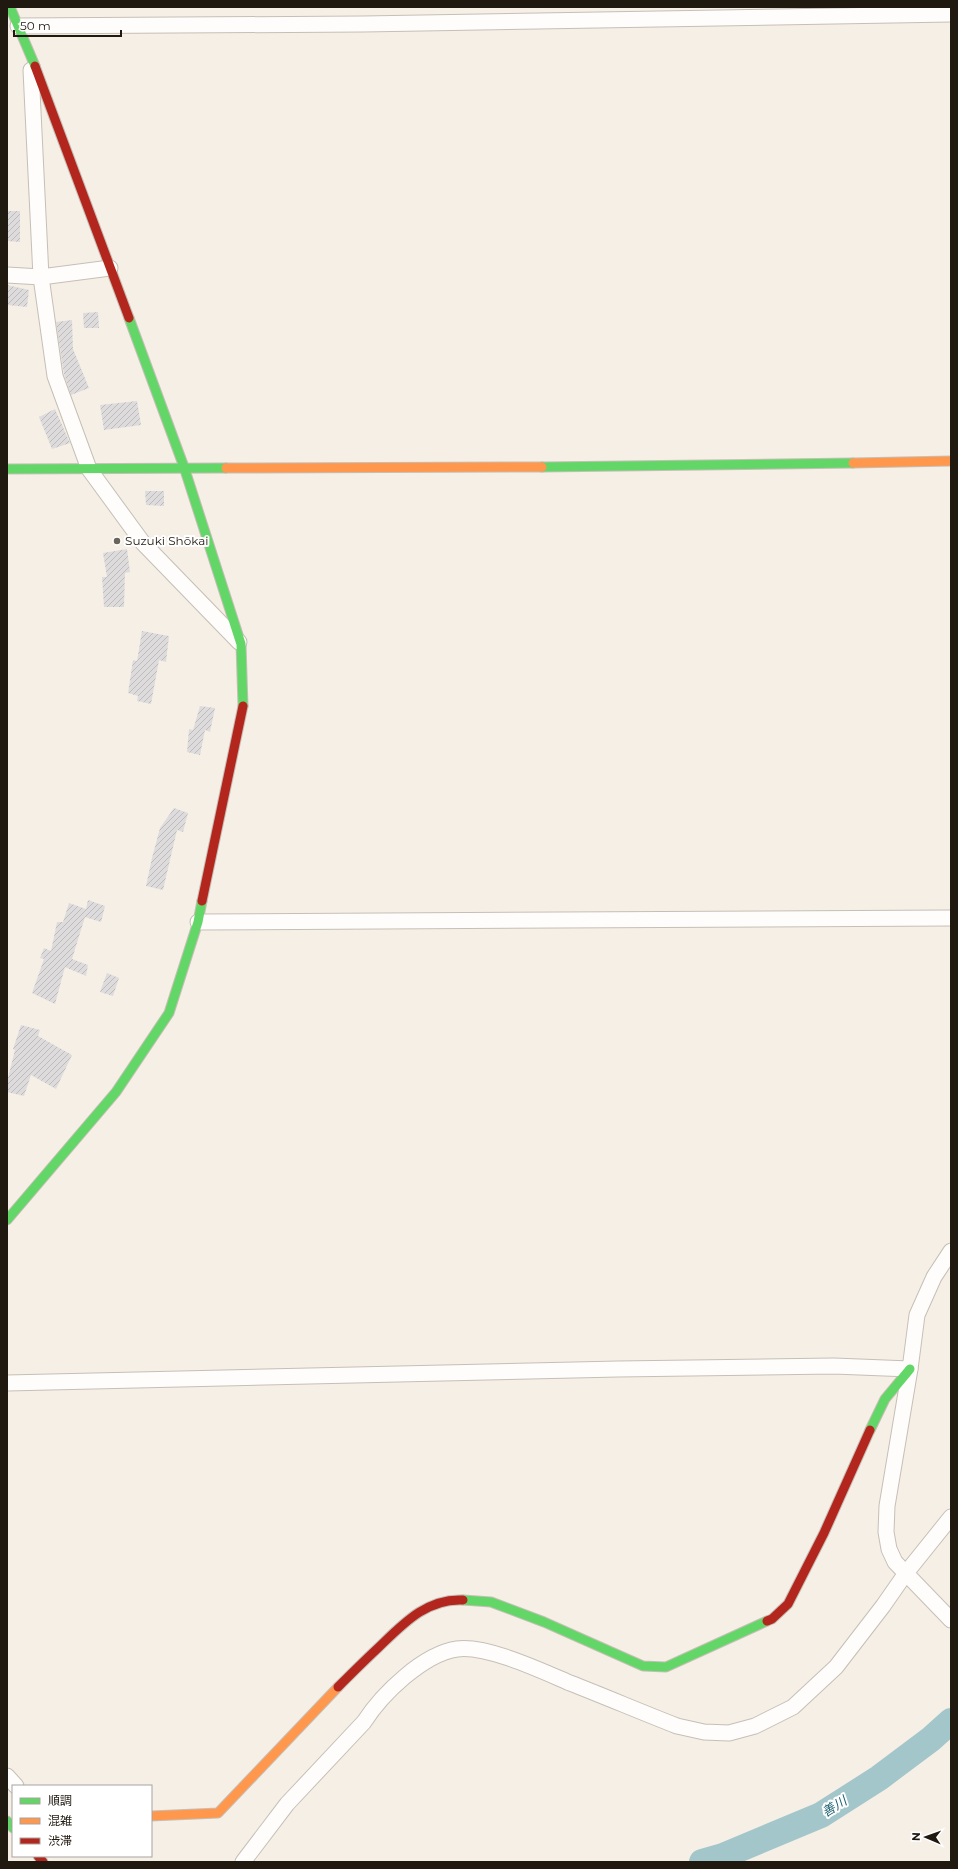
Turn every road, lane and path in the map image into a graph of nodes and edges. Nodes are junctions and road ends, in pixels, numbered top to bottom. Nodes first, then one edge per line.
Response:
1 (10, 7) edge
2 (951, 14) edge
3 (18, 26) junction
4 (30, 53) junction
5 (110, 268) junction
6 (7, 275) edge
7 (40, 277) junction
8 (951, 461) edge
9 (184, 467) junction
10 (7, 469) edge
11 (89, 469) junction
12 (241, 644) junction
13 (951, 918) edge
14 (198, 922) junction
15 (7, 1220) edge
16 (951, 1252) edge
17 (910, 1369) junction
18 (7, 1383) edge
19 (951, 1517) edge
20 (906, 1573) junction
21 (951, 1620) edge
22 (7, 1776) edge
23 (15, 1785) edge
24 (152, 1816) edge
25 (243, 1862) edge

1 - 3 street
2 - 3 street
3 - 4 street
4 - 5 street
4 - 7 street
5 - 7 street
5 - 9 street
6 - 7 street
7 - 11 street
8 - 9 street
9 - 11 street
9 - 12 street
10 - 11 street
11 - 12 street
12 - 14 street
13 - 14 street
14 - 15 street
16 - 17 street
17 - 18 street
17 - 20 street
17 - 24 street
19 - 20 street
20 - 21 street
20 - 25 street
22 - 23 street

